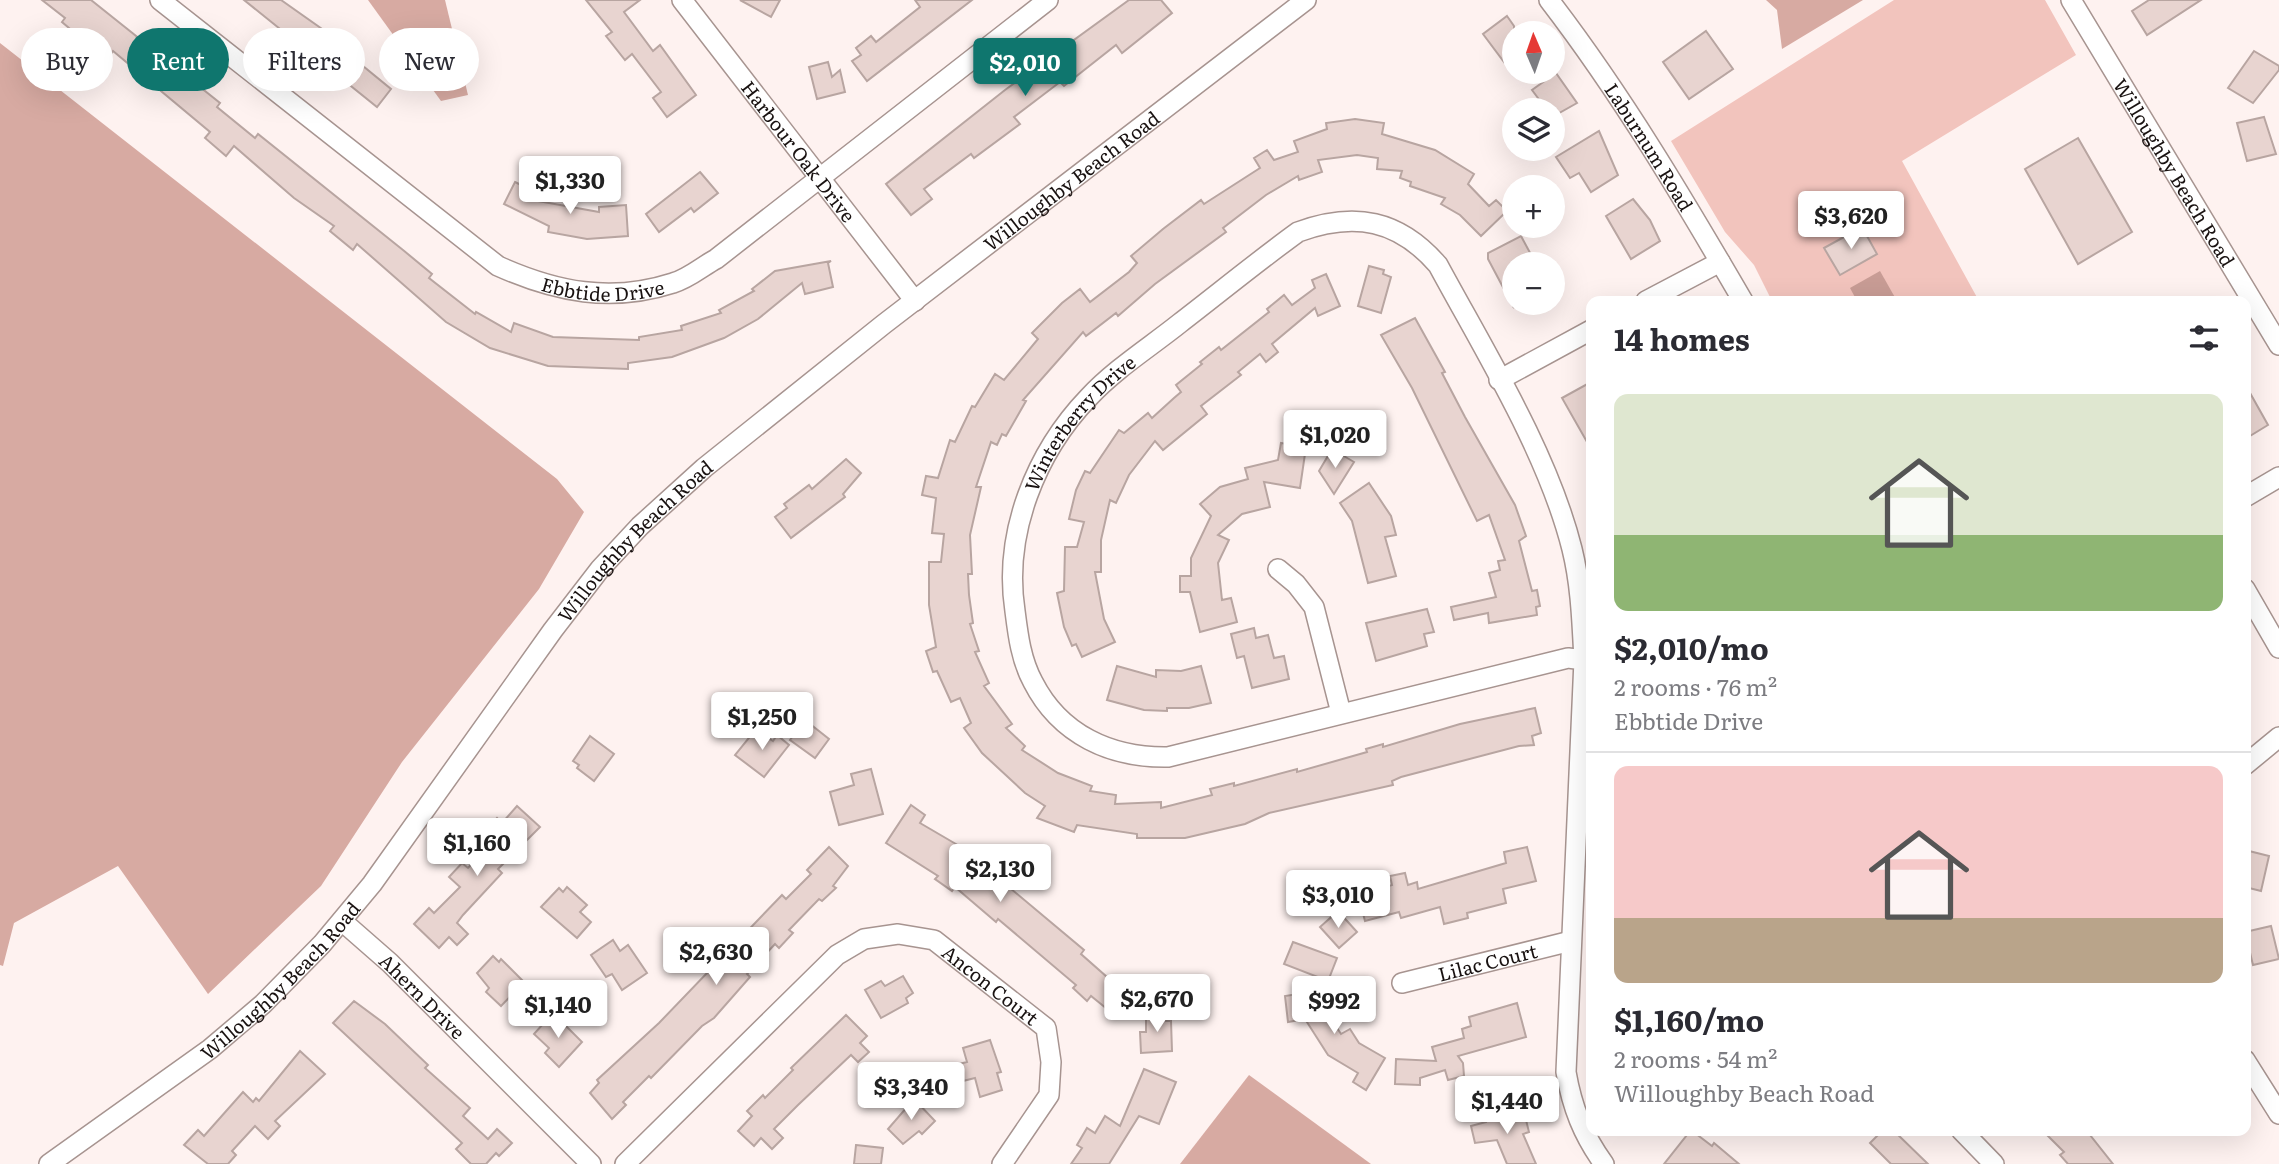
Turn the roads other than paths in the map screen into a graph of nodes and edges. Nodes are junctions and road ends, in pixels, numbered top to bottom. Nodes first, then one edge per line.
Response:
1 (160, 0) edge
2 (682, 0) edge
3 (1048, 0) edge
4 (1306, 0) edge
5 (1549, 0) edge
6 (2071, 0) edge
7 (820, 177) junction
8 (1720, 262) junction
9 (1655, 296) edge
10 (1739, 296) edge
11 (2249, 296) edge
12 (2251, 299) edge
13 (915, 301) junction
14 (1586, 333) edge
15 (2279, 345) edge
16 (1499, 380) junction
17 (2279, 477) edge
18 (2251, 493) edge
19 (1278, 569) dead end
20 (2251, 599) edge
21 (2279, 648) edge
22 (1584, 660) junction
23 (1341, 713) junction
24 (2279, 737) edge
25 (2251, 760) edge
26 (342, 921) junction
27 (1571, 942) junction
28 (1402, 983) dead end
29 (2251, 1070) edge
30 (2279, 1114) edge
31 (1586, 1135) edge
32 (1587, 1136) edge
33 (1967, 1136) edge
34 (49, 1164) edge
35 (591, 1164) edge
36 (625, 1164) edge
37 (1002, 1164) edge
38 (1604, 1164) edge
39 (1994, 1164) edge

1 - 7 street, Ebbtide Drive
2 - 7 street, Harbour Oak Drive
3 - 7 street, Ebbtide Drive
4 - 13 street, Willoughby Beach Road
5 - 8 street, Laburnum Road
6 - 11 street, Willoughby Beach Road
7 - 13 street, Harbour Oak Drive
8 - 9 street
8 - 10 street, Laburnum Road
12 - 15 street, Willoughby Beach Road
13 - 26 street, Willoughby Beach Road
14 - 16 street
16 - 22 street, Winterberry Drive
16 - 23 street, Winterberry Drive
17 - 18 street
19 - 23 street
20 - 21 street
22 - 23 street, Winterberry Drive
22 - 27 street, Winterberry Drive
24 - 25 street
26 - 34 street, Willoughby Beach Road
26 - 35 street, Ahern Drive
27 - 28 street, Lilac Court
27 - 31 street, Winterberry Drive
29 - 30 street
32 - 38 street, Winterberry Drive
33 - 39 street
36 - 37 street, Ancon Court

